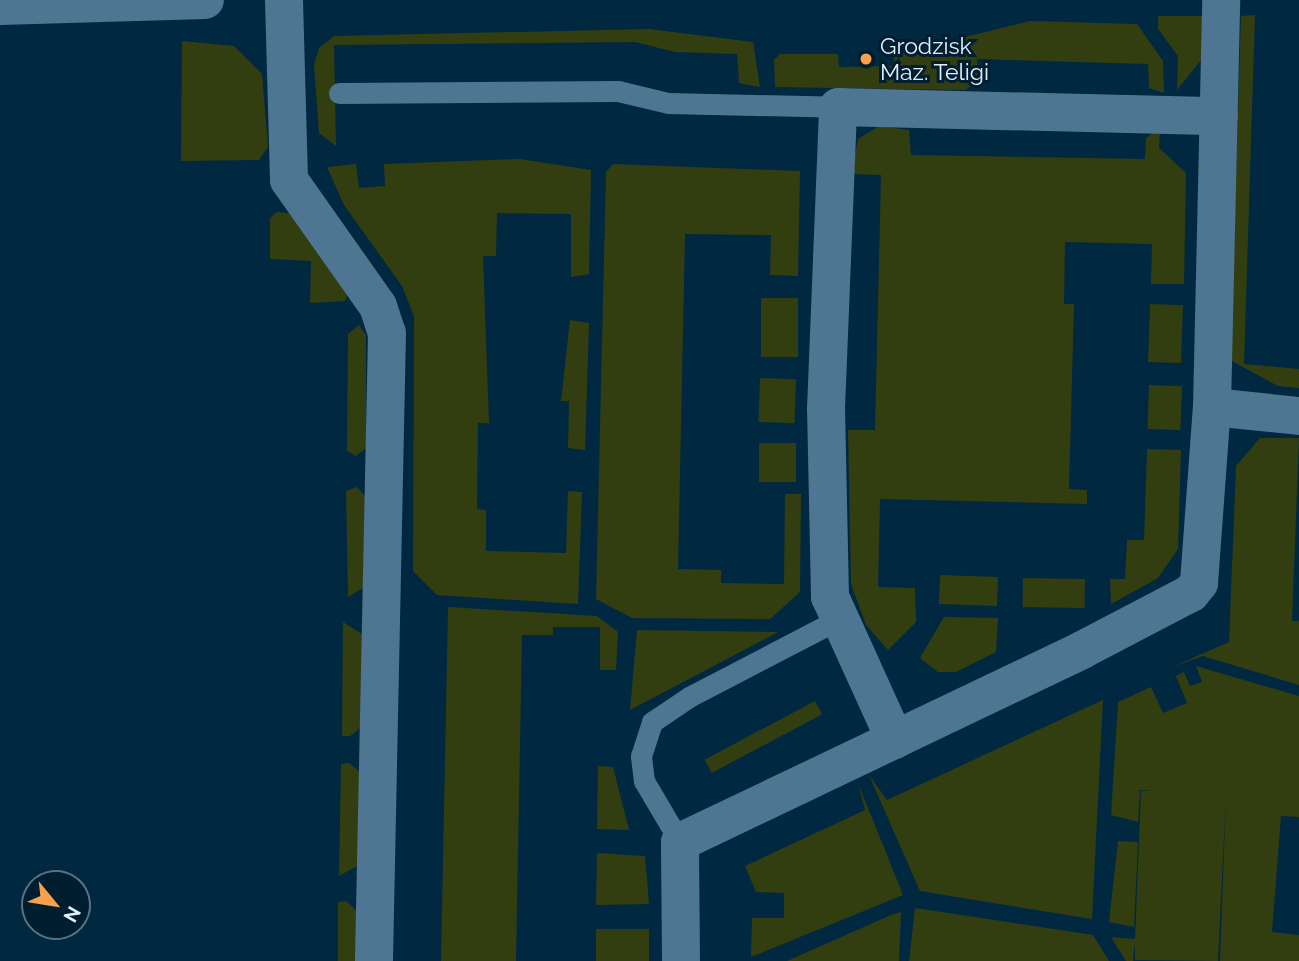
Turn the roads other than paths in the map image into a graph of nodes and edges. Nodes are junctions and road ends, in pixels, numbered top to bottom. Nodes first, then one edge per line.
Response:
1 (205, 0) edge
2 (284, 0) edge
3 (1221, 0) edge
4 (0, 6) edge
5 (340, 93) dead end
6 (838, 107) junction
7 (1219, 116) junction
8 (1212, 407) junction
9 (1299, 416) edge
10 (837, 620) junction
11 (895, 740) junction
12 (680, 842) junction
13 (374, 961) edge
14 (681, 961) edge

1 - 4 street
2 - 13 street
3 - 7 street
5 - 6 lane
6 - 7 street
6 - 10 street
7 - 8 street
8 - 9 street
8 - 11 street
10 - 11 street
10 - 12 lane
11 - 12 street
12 - 14 street

